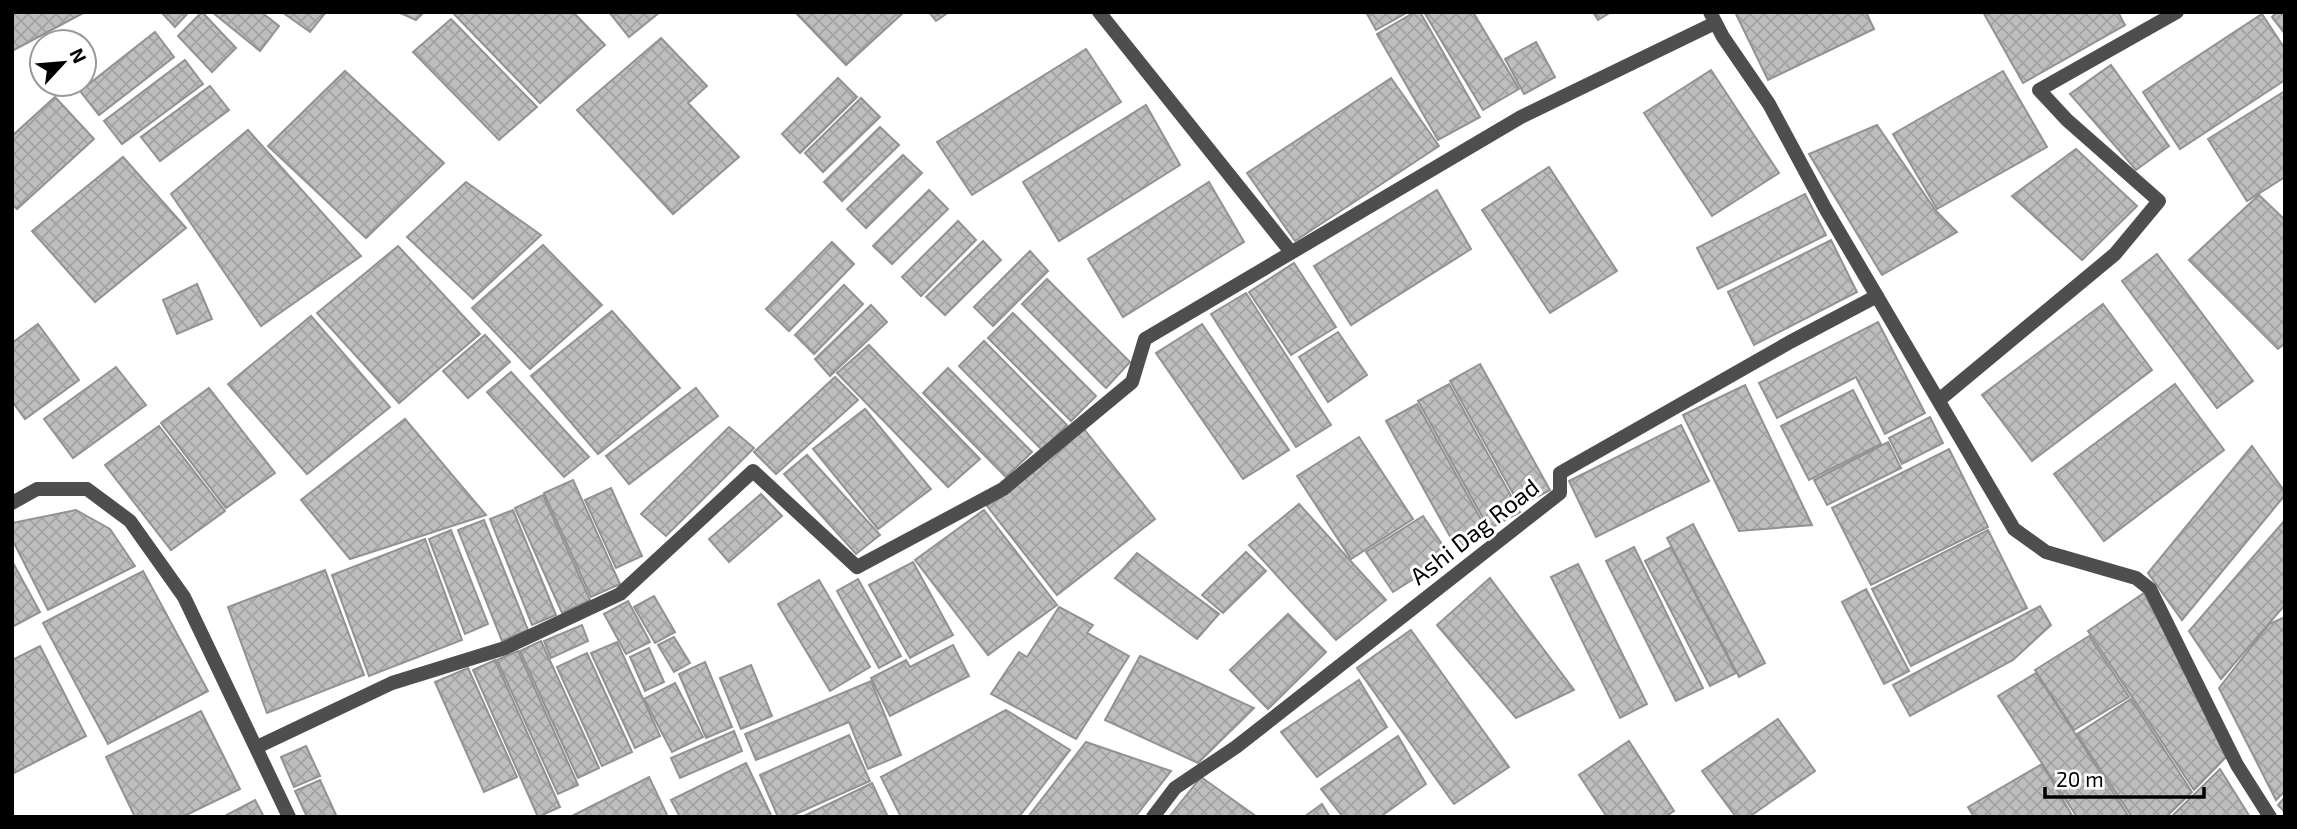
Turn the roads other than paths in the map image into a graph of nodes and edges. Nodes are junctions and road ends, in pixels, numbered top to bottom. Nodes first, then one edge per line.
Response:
1 (1099, 12) edge
2 (2177, 12) edge
3 (1713, 18) edge
4 (1291, 253) junction
5 (1877, 296) junction
6 (1939, 400) junction
7 (12, 503) edge
8 (257, 747) junction
9 (289, 817) edge
10 (1153, 817) edge
11 (2270, 817) edge

1 - 4 street
2 - 6 street
3 - 4 street
3 - 5 street
4 - 8 street
5 - 6 street
5 - 10 street, Ashi Dag Road
6 - 11 street
7 - 8 street
8 - 9 street

